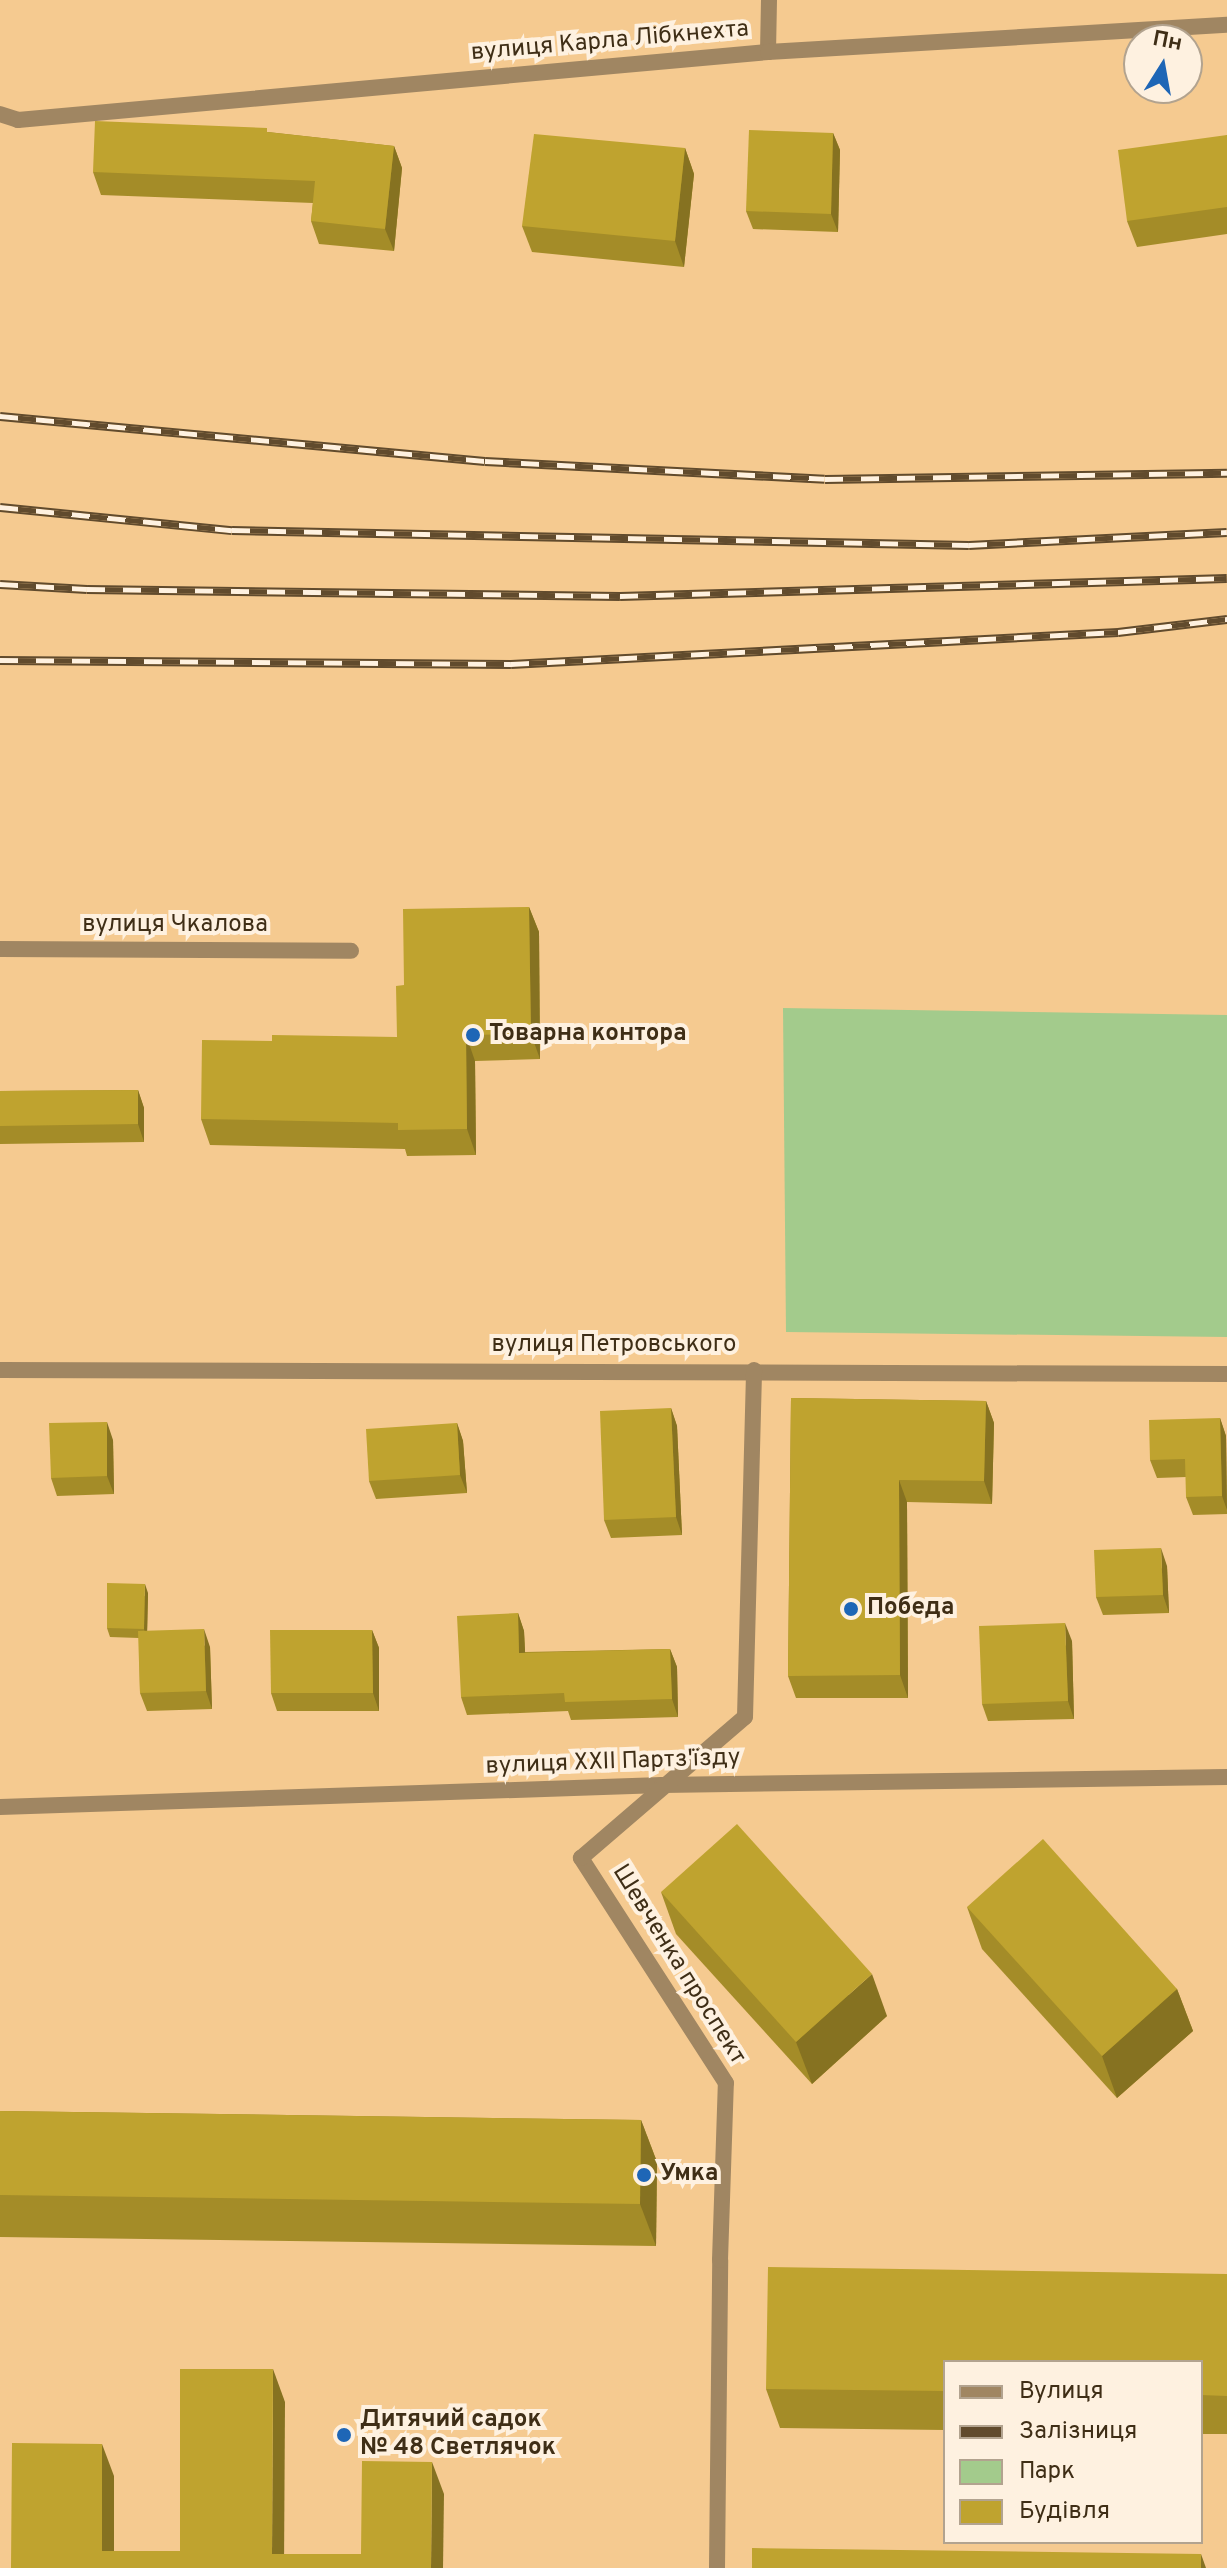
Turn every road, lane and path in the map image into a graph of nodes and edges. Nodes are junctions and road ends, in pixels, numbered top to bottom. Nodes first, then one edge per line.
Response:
1 (769, 0) edge
2 (1227, 25) edge
3 (768, 52) junction
4 (0, 114) edge
5 (0, 949) edge
6 (351, 951) dead end
7 (0, 1370) edge
8 (754, 1370) junction
9 (1227, 1374) edge
10 (1227, 1777) edge
11 (662, 1785) junction
12 (0, 1807) edge
13 (717, 2568) edge

1 - 3 street
2 - 3 street, вулиця Карла Лібкнехта
3 - 4 street, вулиця Карла Лібкнехта
5 - 6 street, вулиця Чкалова
7 - 8 street, вулиця Петровського
8 - 9 street, вулиця Петровського
8 - 11 street, Шевченка проспект
10 - 11 street, вулиця XXII Партз'їзду
11 - 12 street, вулиця XXII Партз'їзду
11 - 13 street, Шевченка проспект

